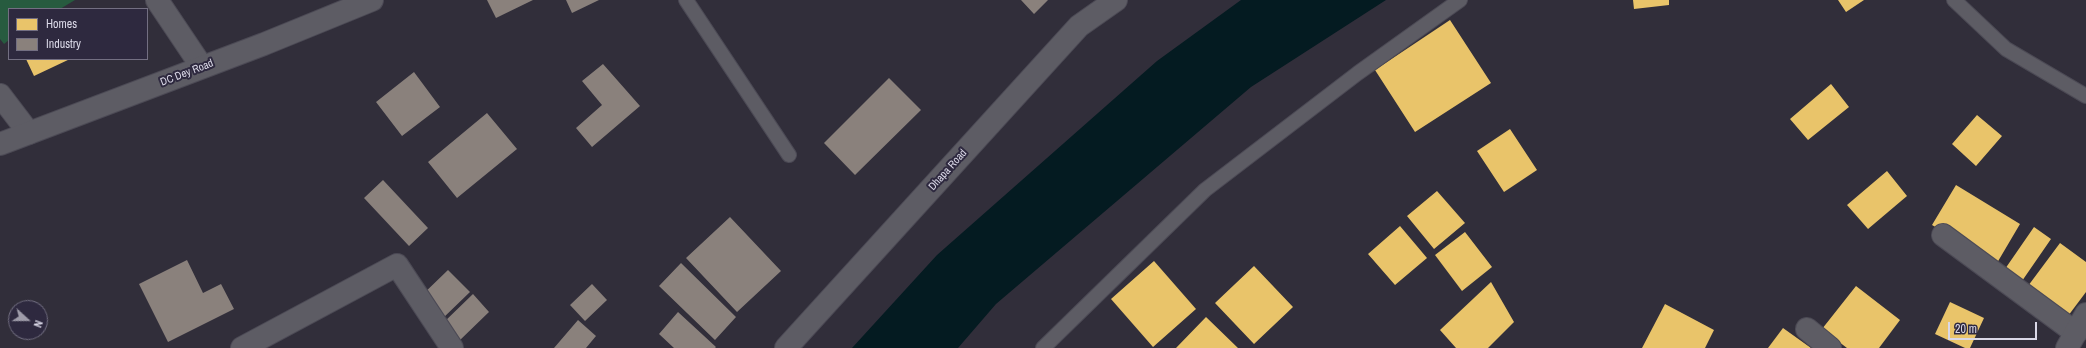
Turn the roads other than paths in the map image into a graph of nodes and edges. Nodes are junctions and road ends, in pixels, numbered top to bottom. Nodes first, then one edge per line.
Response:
1 (157, 0) edge
2 (372, 0) edge
3 (686, 0) edge
4 (1116, 0) edge
5 (1460, 0) edge
6 (1954, 0) edge
7 (202, 67) junction
8 (0, 95) edge
9 (2086, 96) edge
10 (29, 133) junction
11 (0, 144) edge
12 (789, 155) dead end
13 (1943, 235) dead end
14 (1807, 329) dead end
15 (2076, 332) edge
16 (242, 348) edge
17 (452, 348) edge
18 (786, 348) edge
19 (1043, 348) edge
20 (1830, 348) edge

1 - 7 street
2 - 7 street, DC Dey Road
3 - 12 lane
4 - 18 street, Dhapa Road
5 - 19 lane
6 - 9 lane
7 - 10 street, DC Dey Road
8 - 10 street
10 - 11 street, DC Dey Road
13 - 15 street
14 - 20 street
16 - 17 street

